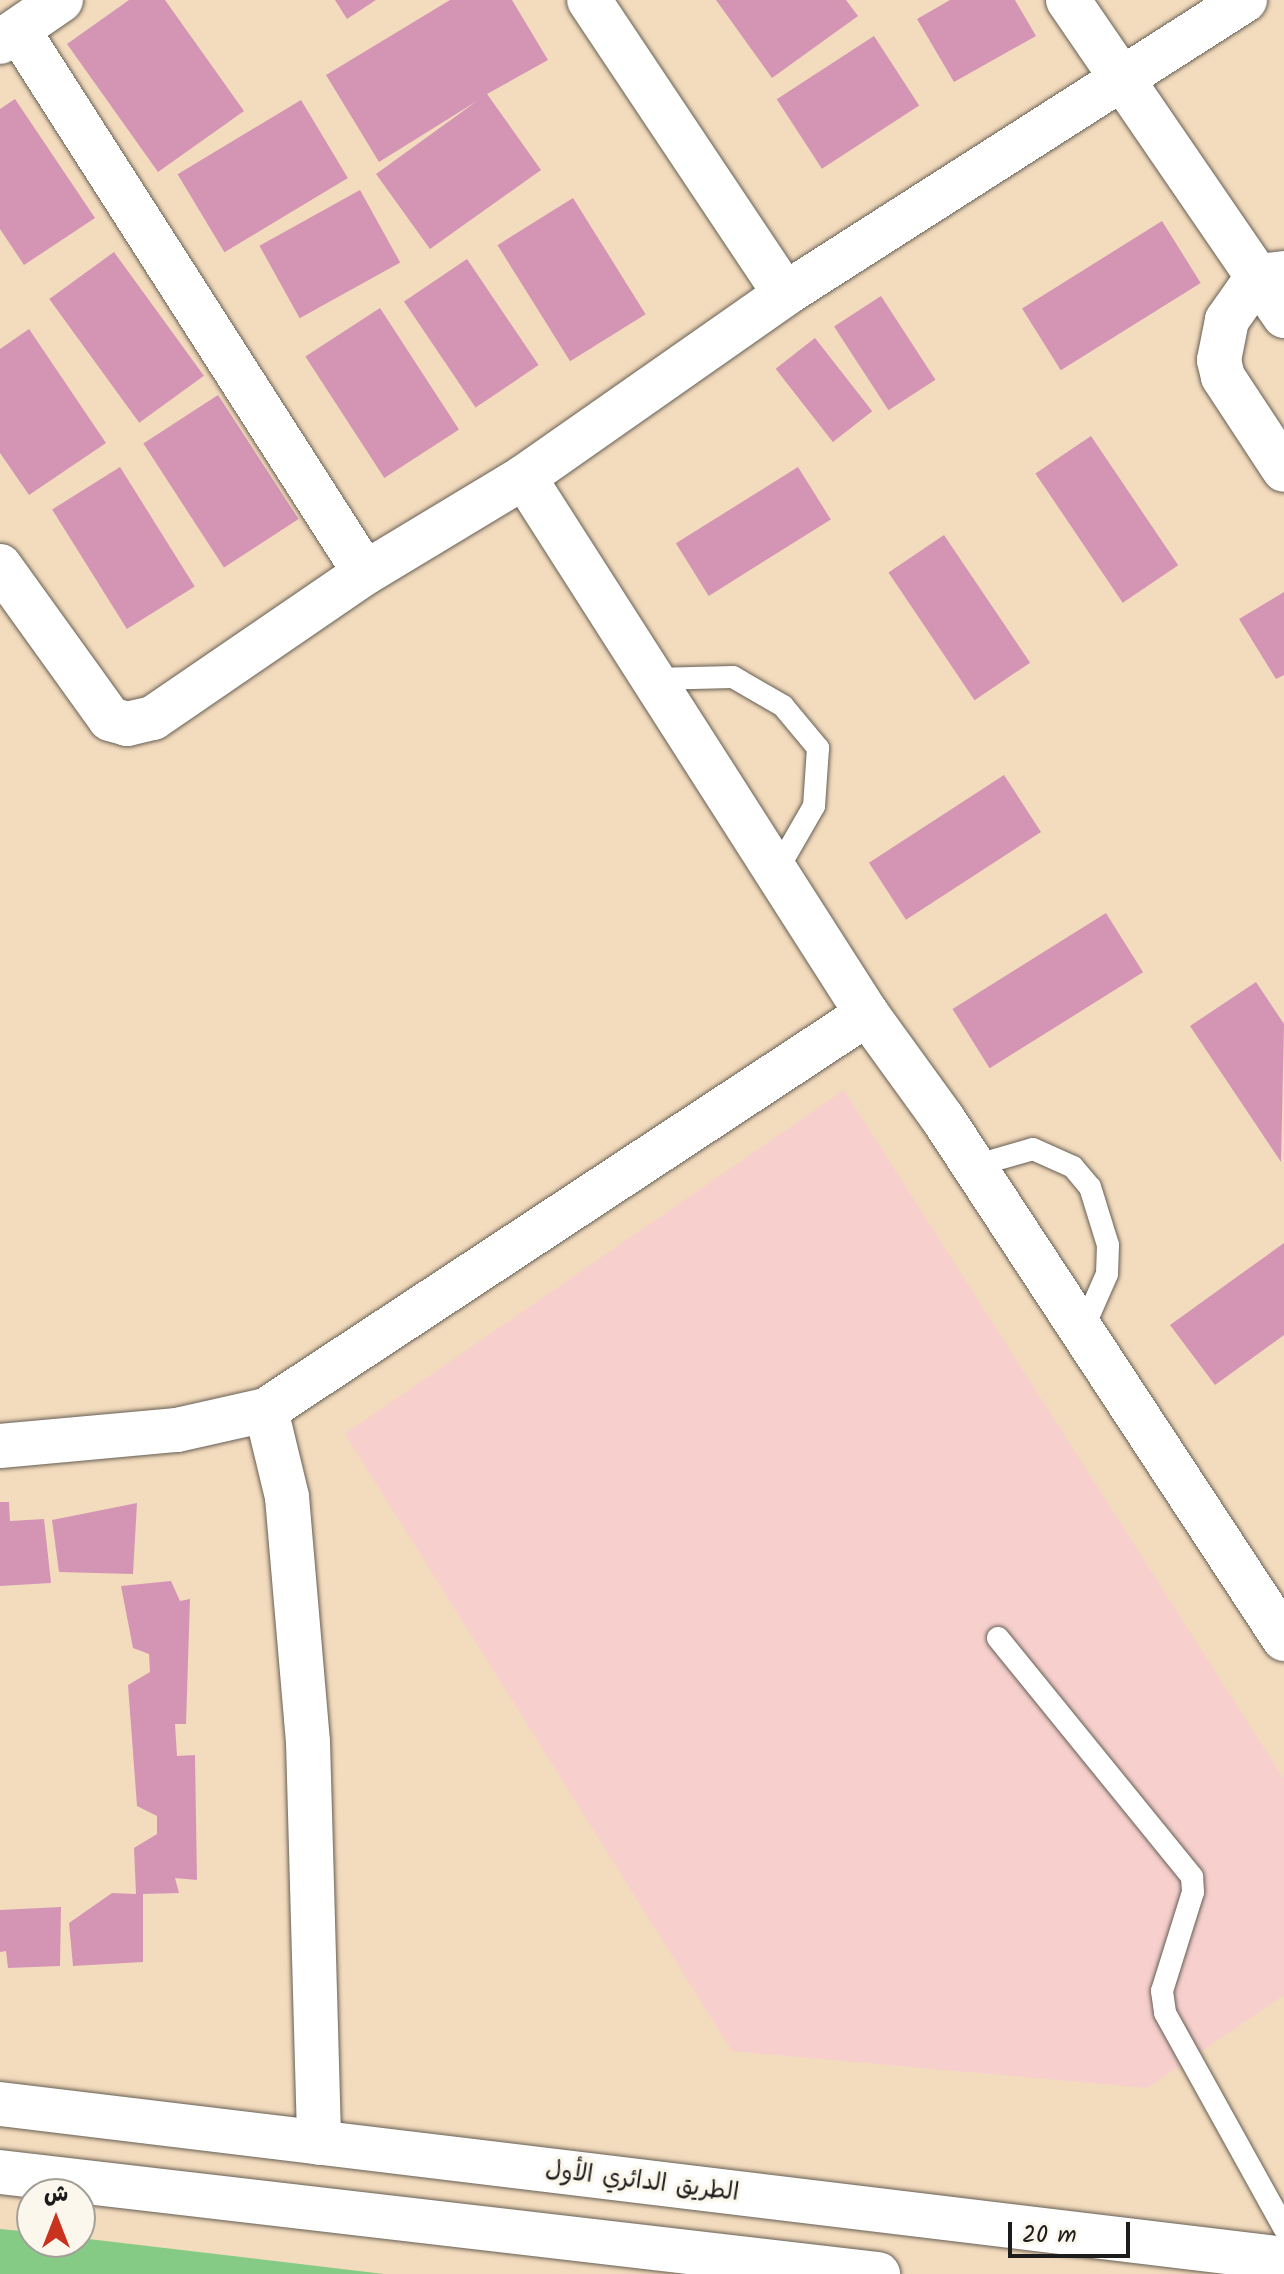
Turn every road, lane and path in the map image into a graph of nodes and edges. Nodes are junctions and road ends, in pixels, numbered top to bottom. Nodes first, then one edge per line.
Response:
1 (61, 0) edge
2 (589, 0) edge
3 (1068, 0) edge
4 (1245, 0) edge
5 (9, 36) edge
6 (1122, 79) junction
7 (1271, 275) edge
8 (785, 294) junction
9 (1284, 316) edge
10 (1284, 470) edge
11 (524, 477) junction
12 (0, 566) edge
13 (365, 573) junction
14 (653, 679) junction
15 (776, 872) junction
16 (867, 1014) junction
17 (974, 1166) junction
18 (1082, 1331) junction
19 (266, 1410) junction
20 (0, 1446) edge
21 (1276, 1614) edge
22 (998, 1638) dead end
23 (0, 2104) edge
24 (319, 2143) junction
25 (0, 2172) edge
26 (1284, 2228) edge
27 (1284, 2259) edge
28 (878, 2274) edge

1 - 5 street
2 - 8 street
3 - 6 street
4 - 6 street
5 - 13 street
6 - 7 street
6 - 8 street
7 - 9 street
7 - 10 street
8 - 11 street
11 - 13 street
11 - 14 street
12 - 13 street
14 - 15 street
14 - 15 lane
15 - 16 street
16 - 17 street
16 - 19 street
17 - 18 street
17 - 18 lane
18 - 21 street
19 - 20 street
19 - 24 street
22 - 26 lane
23 - 24 street, الطريق الدائري الأول
24 - 27 street, الطريق الدائري الأول
25 - 28 street

